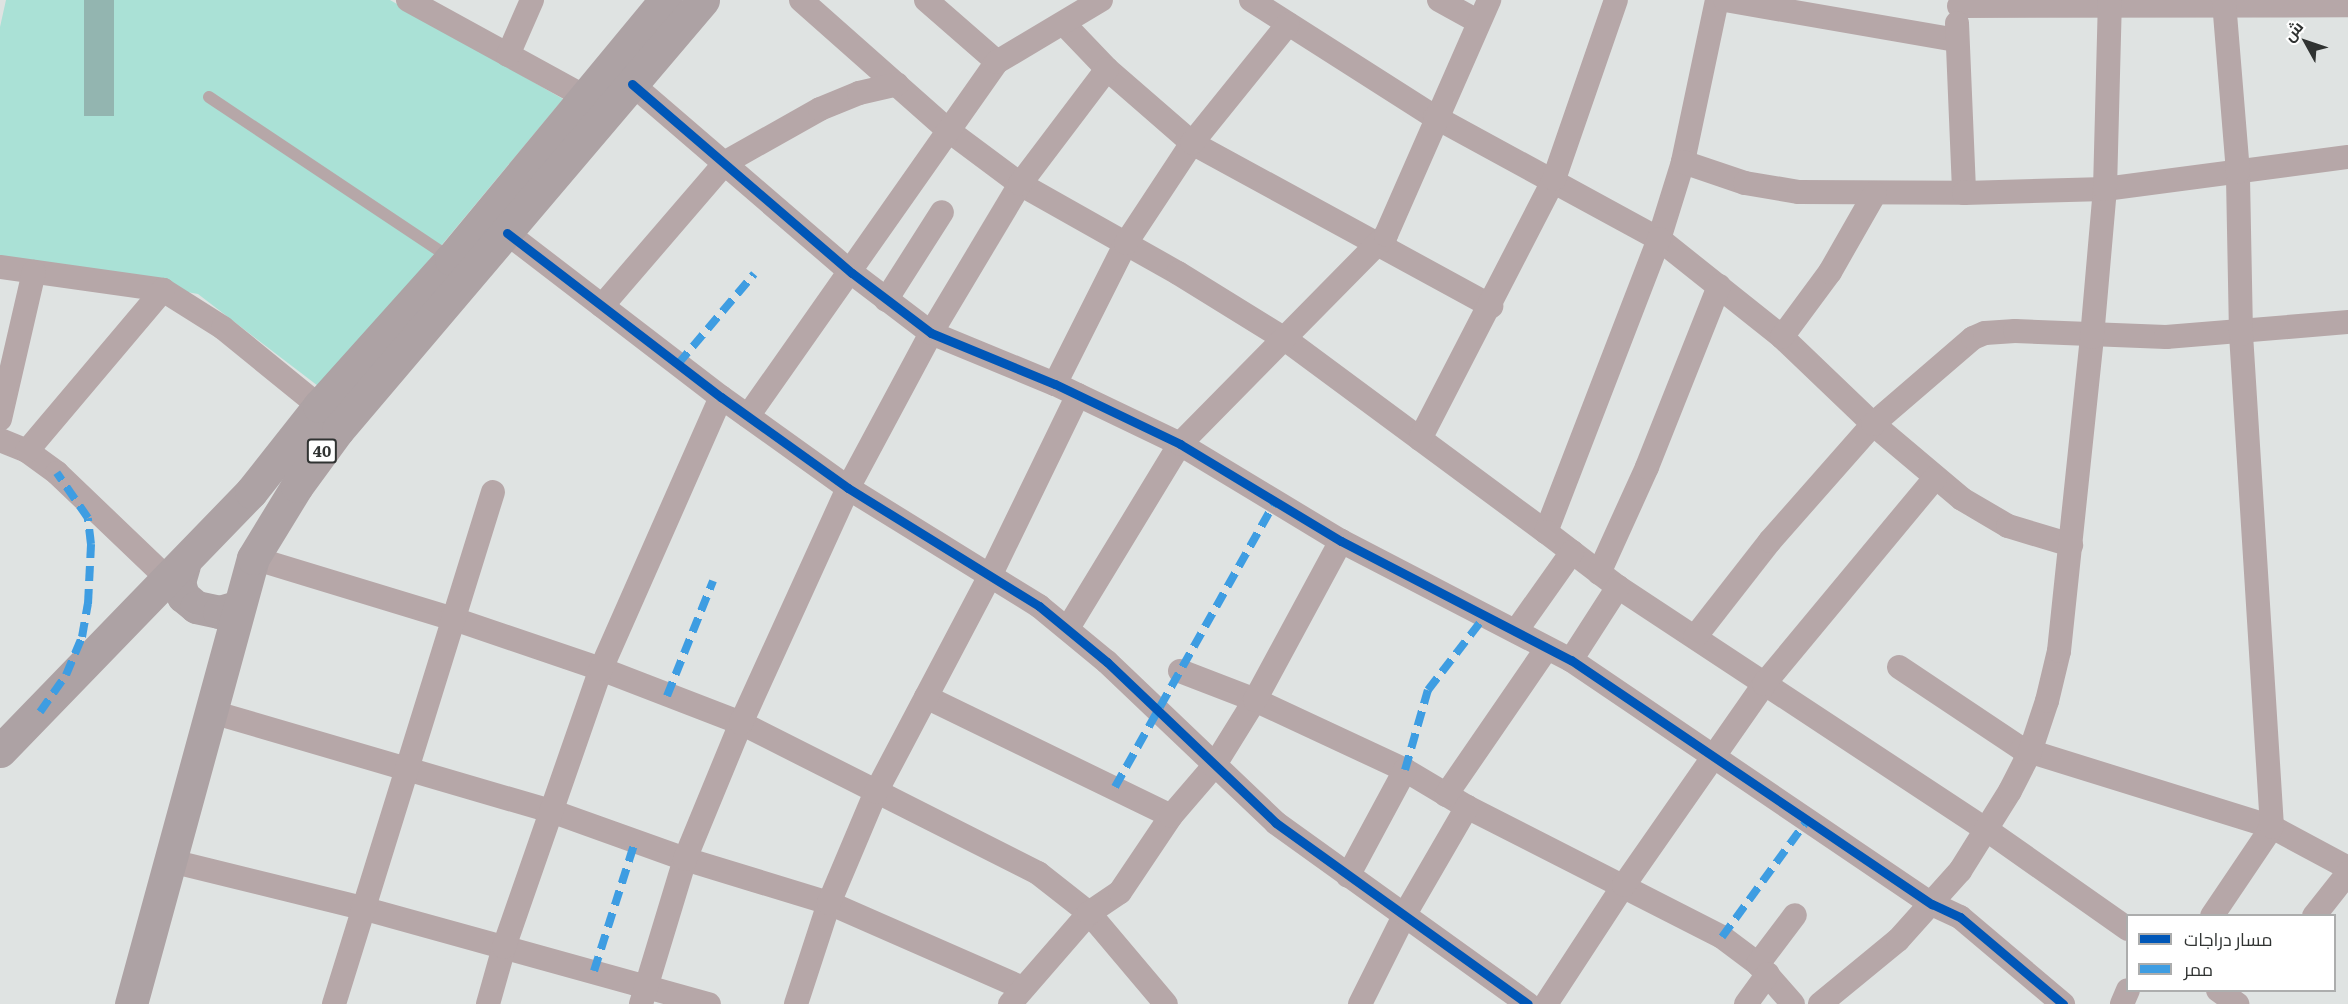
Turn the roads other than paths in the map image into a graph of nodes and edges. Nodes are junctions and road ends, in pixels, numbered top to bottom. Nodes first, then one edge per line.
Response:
1 (408, 0) edge
2 (532, 0) edge
3 (664, 0) edge
4 (703, 0) edge
5 (801, 0) edge
6 (1101, 0) edge
7 (1251, 0) edge
8 (1439, 0) edge
9 (1489, 0) edge
10 (1617, 0) edge
11 (1717, 0) edge
12 (1725, 0) edge
13 (928, 1) edge
14 (2110, 2) edge
15 (1770, 3) edge
16 (1959, 3) edge
17 (2224, 3) edge
18 (2348, 5) edge
19 (1477, 21) junction
20 (1064, 24) junction
21 (1288, 24) junction
22 (1956, 40) junction
23 (508, 56) junction
24 (997, 62) junction
25 (1107, 69) junction
26 (632, 84) junction
27 (897, 84) junction
28 (209, 97) dead end
29 (585, 97) junction
30 (1435, 117) junction
31 (949, 130) junction
32 (1192, 143) junction
33 (2348, 157) edge
34 (726, 162) junction
35 (1683, 162) junction
36 (2238, 172) junction
37 (1554, 179) junction
38 (1020, 184) junction
39 (2105, 189) junction
40 (1875, 193) junction
41 (1964, 193) junction
42 (942, 212) dead end
43 (507, 232) junction
44 (1659, 238) junction
45 (1126, 243) junction
46 (1378, 244) junction
47 (451, 259) junction
48 (0, 267) edge
49 (34, 272) junction
50 (852, 273) junction
51 (1719, 286) junction
52 (163, 290) junction
53 (886, 300) junction
54 (602, 306) junction
55 (1491, 306) junction
56 (2348, 322) edge
57 (931, 333) junction
58 (2241, 334) junction
59 (1782, 337) junction
60 (2092, 337) junction
61 (1285, 339) junction
62 (1054, 384) junction
63 (1078, 395) junction
64 (721, 397) junction
65 (319, 406) junction
66 (748, 416) junction
67 (0, 419) edge
68 (1873, 424) junction
69 (1420, 439) junction
70 (0, 440) edge
71 (1180, 444) junction
72 (27, 451) junction
73 (1935, 478) junction
74 (848, 488) junction
75 (493, 492) dead end
76 (1546, 532) junction
77 (1341, 541) junction
78 (2071, 545) junction
79 (1572, 552) junction
80 (253, 558) junction
81 (176, 573) junction
82 (1599, 573) junction
83 (991, 574) junction
84 (1618, 587) junction
85 (237, 607) junction
86 (451, 618) junction
87 (1068, 628) junction
88 (1516, 632) junction
89 (1695, 637) junction
90 (1547, 648) junction
91 (1571, 660) junction
92 (1899, 667) dead end
93 (601, 669) junction
94 (1180, 671) dead end
95 (1764, 684) junction
96 (926, 697) junction
97 (1255, 700) junction
98 (212, 712) junction
99 (741, 723) junction
100 (0, 751) edge
101 (2030, 752) junction
102 (1714, 754) junction
103 (1214, 766) junction
104 (406, 767) junction
105 (1405, 770) junction
106 (876, 792) junction
107 (1446, 795) junction
108 (1467, 807) junction
109 (551, 811) junction
110 (1171, 816) junction
111 (2272, 827) junction
112 (1987, 830) junction
113 (685, 859) junction
114 (171, 861) junction
115 (2348, 867) edge
116 (2348, 873) edge
117 (1348, 876) junction
118 (1624, 885) junction
119 (828, 903) junction
120 (1932, 904) junction
121 (362, 908) junction
122 (1089, 913) junction
123 (1405, 914) junction
124 (2213, 914) edge
125 (2315, 914) edge
126 (1795, 915) dead end
127 (2126, 928) edge
128 (504, 947) junction
129 (1763, 969) junction
130 (2221, 992) edge
131 (644, 994) edge
132 (1016, 996) edge
133 (131, 1004) edge
134 (334, 1004) edge
135 (488, 1004) edge
136 (709, 1004) edge
137 (796, 1004) edge
138 (1166, 1004) edge
139 (1360, 1004) edge
140 (1528, 1004) edge
141 (1546, 1004) edge
142 (1746, 1004) edge
143 (1793, 1004) edge
144 (1820, 1004) edge
145 (2063, 1004) edge
146 (2237, 1004) edge

1 - 23 street
2 - 23 street
3 - 29 highway, 40
4 - 26 highway, 40
5 - 27 street
6 - 20 street
7 - 21 street
8 - 19 street
9 - 19 street
10 - 37 street
11 - 35 street
12 - 15 street
13 - 24 street
14 - 16 street
14 - 17 street
14 - 39 street
15 - 22 street
16 - 22 street
17 - 18 street
17 - 36 street
19 - 30 street
20 - 24 street
20 - 25 street
21 - 30 street
21 - 32 street
22 - 41 street
23 - 29 street
24 - 31 street
25 - 32 street
25 - 38 street
26 - 34 street
26 - 43 highway, 40
27 - 31 street
27 - 34 street
28 - 47 lane
29 - 47 highway, 40
30 - 37 street
30 - 46 street
31 - 38 street
31 - 50 street
32 - 45 street
32 - 46 street
33 - 36 street
34 - 50 street
34 - 54 street
35 - 40 street
35 - 44 street
36 - 39 street
36 - 58 street
37 - 44 street
37 - 55 street
38 - 45 street
38 - 57 street
39 - 41 street
39 - 60 street
40 - 41 street
40 - 59 street
42 - 53 street
43 - 54 street
43 - 80 highway, 40
44 - 51 street
44 - 76 street
45 - 61 street
45 - 62 street
46 - 55 street
46 - 61 street
47 - 65 highway, 40
48 - 49 street
49 - 52 street
49 - 67 street
50 - 53 street
50 - 66 street
51 - 59 street
51 - 82 street
52 - 65 street
52 - 72 street
53 - 57 street
54 - 64 street
55 - 69 street
56 - 58 street
57 - 62 street
57 - 74 street
58 - 60 street
58 - 111 street
59 - 68 street
60 - 68 street
60 - 78 street
61 - 69 street
61 - 71 street
62 - 63 street
63 - 71 street
63 - 83 street
64 - 66 street
64 - 93 street
65 - 81 highway, 40
66 - 74 street
68 - 73 street
68 - 89 street
69 - 76 street
70 - 72 street
71 - 77 street
71 - 87 street
72 - 81 street
73 - 78 street
73 - 95 street
74 - 83 street
74 - 99 street
75 - 86 street
76 - 79 street
77 - 88 street
77 - 97 street
78 - 101 street
79 - 82 street
79 - 88 street
80 - 85 highway, 40
80 - 86 street
81 - 85 highway
81 - 100 highway, 40
82 - 84 street
83 - 87 street
83 - 96 street
84 - 89 street
84 - 91 street
85 - 98 highway, 40
86 - 93 street
86 - 104 street
87 - 103 street
88 - 90 street
89 - 95 street
90 - 91 street
90 - 107 street
91 - 102 street
92 - 101 street
93 - 99 street
93 - 109 street
94 - 97 street
95 - 102 street
95 - 112 street
96 - 106 street
96 - 110 street
97 - 103 street
97 - 105 street
98 - 104 street
98 - 114 highway, 40
99 - 106 street
99 - 113 street
101 - 111 street
101 - 112 street
102 - 118 street
102 - 120 street
103 - 110 street
103 - 117 street
104 - 109 street
104 - 121 street
105 - 107 street
105 - 117 street
106 - 119 street
106 - 122 street
107 - 108 street
108 - 118 street
108 - 123 street
109 - 113 street
109 - 128 street
110 - 122 street
111 - 115 street
111 - 124 street
112 - 120 street
112 - 127 street
113 - 119 street
113 - 131 street
114 - 121 street
114 - 133 highway, 40
116 - 125 street
117 - 123 street
118 - 129 street
118 - 141 street
119 - 132 street
119 - 137 street
120 - 144 street
120 - 145 street
121 - 128 street
121 - 134 street
122 - 132 street
122 - 138 street
123 - 139 street
123 - 140 street
126 - 129 street
128 - 131 street
128 - 135 street
129 - 142 street
129 - 143 street
130 - 146 street
131 - 136 street

